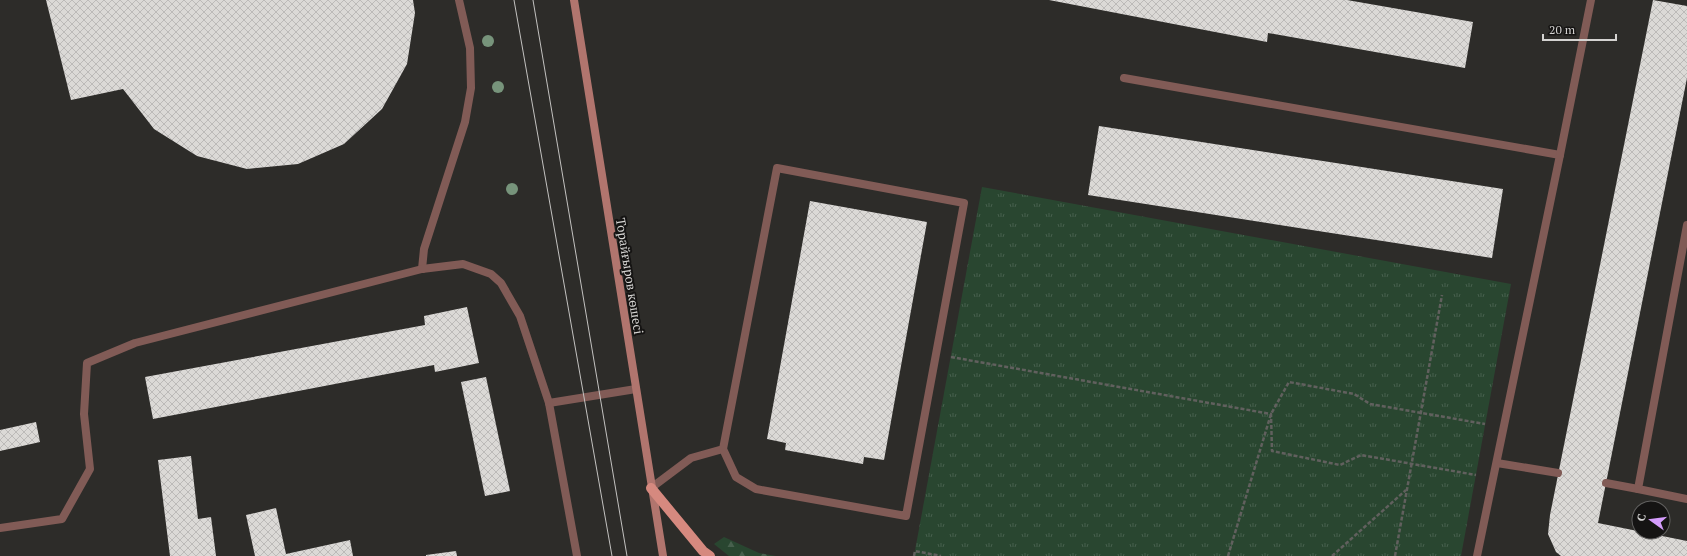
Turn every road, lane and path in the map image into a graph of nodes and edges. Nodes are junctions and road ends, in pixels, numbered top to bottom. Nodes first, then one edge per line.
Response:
1 (459, 0) edge
2 (574, 0) edge
3 (1591, 0) edge
4 (1124, 78) dead end
5 (1560, 155) junction
6 (1687, 225) edge
7 (422, 269) junction
8 (1442, 295) dead end
9 (950, 357) dead end
10 (636, 389) junction
11 (549, 402) junction
12 (1421, 413) junction
13 (1271, 414) junction
14 (1485, 424) dead end
15 (724, 449) junction
16 (1411, 463) junction
17 (1497, 463) junction
18 (1558, 473) dead end
19 (1476, 475) dead end
20 (1606, 483) dead end
21 (651, 488) junction
22 (1638, 489) junction
23 (1407, 490) junction
24 (1687, 499) edge
25 (0, 528) edge
26 (577, 556) edge
27 (663, 556) edge
28 (710, 556) edge
29 (914, 556) edge
30 (941, 556) edge
31 (1228, 556) edge
32 (1332, 556) edge
33 (1395, 556) edge
34 (1477, 556) edge

1 - 7 lane
2 - 10 main road, Торайғыров көшесі
3 - 5 lane
4 - 5 lane
5 - 17 lane
6 - 22 lane
7 - 11 lane
7 - 25 lane
8 - 12 path
9 - 13 path
10 - 11 lane
10 - 21 main road, Торайғыров көшесі
11 - 26 lane
12 - 13 path
12 - 14 path
12 - 16 path
13 - 16 path
13 - 31 path
15 - 15 lane
15 - 21 lane
16 - 19 path
16 - 23 path
17 - 18 lane
17 - 34 lane
20 - 22 lane
21 - 27 main road, Торайғыров көшесі
21 - 28 main road
22 - 24 lane
23 - 32 path
23 - 33 path
29 - 30 path

